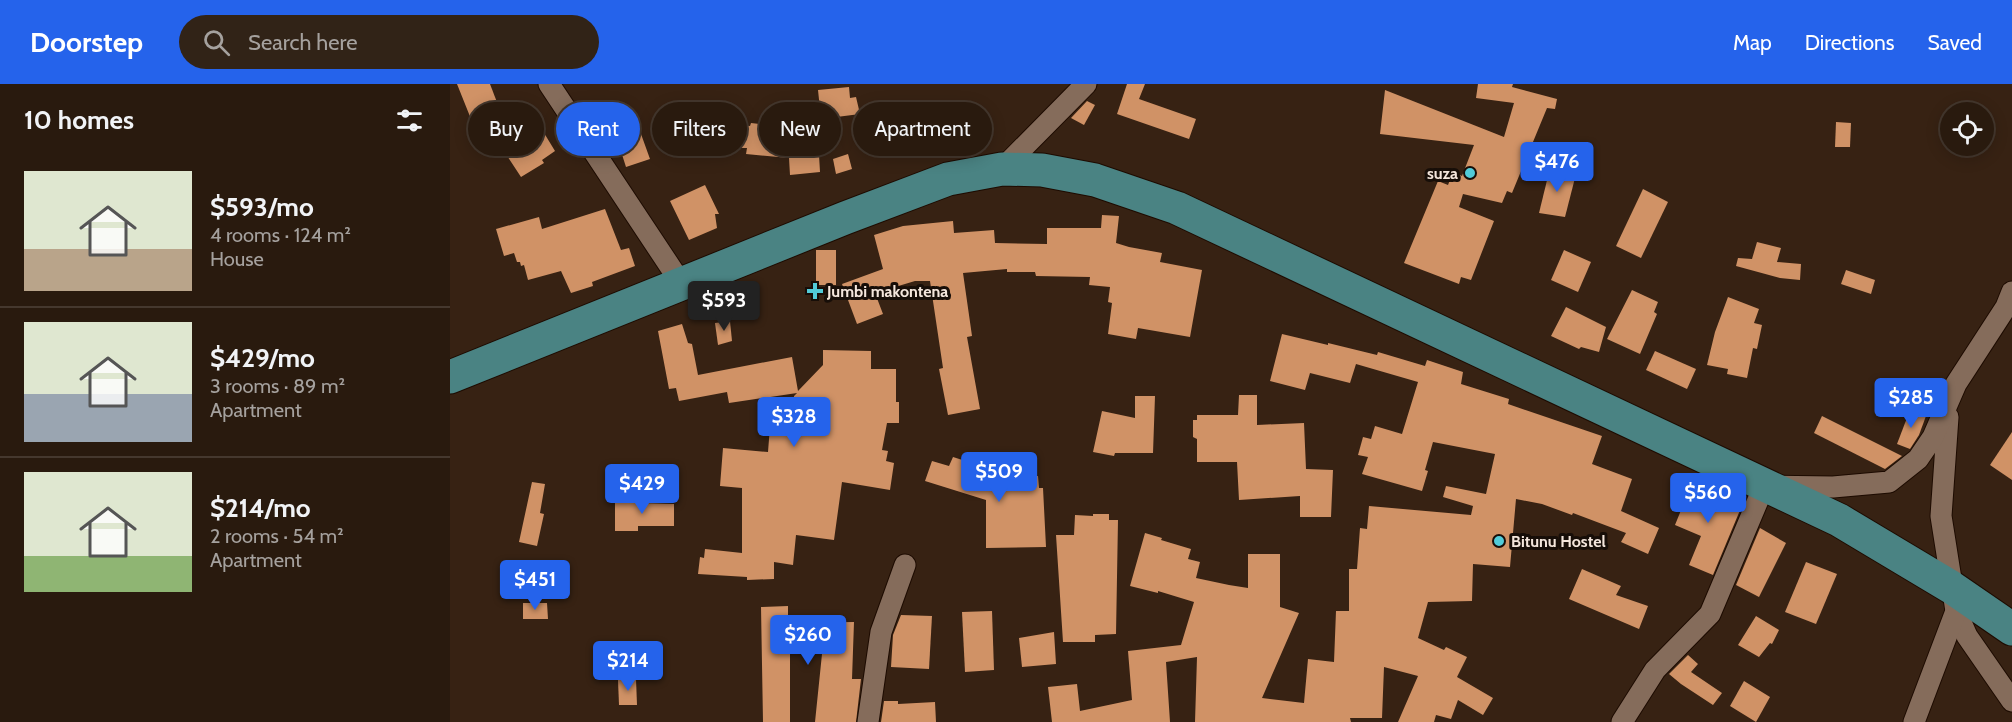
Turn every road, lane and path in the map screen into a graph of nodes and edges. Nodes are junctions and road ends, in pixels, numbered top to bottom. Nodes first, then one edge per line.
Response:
1 (549, 84) edge
2 (1086, 84) edge
3 (1002, 169) junction
4 (681, 283) junction
5 (2012, 292) edge
6 (450, 377) edge
7 (1956, 384) junction
8 (1764, 486) junction
9 (904, 565) dead end
10 (1954, 599) junction
11 (2012, 629) edge
12 (2012, 701) edge
13 (868, 722) edge
14 (1622, 722) edge
15 (1914, 722) edge

1 - 4 street
2 - 3 street
3 - 4 main road
3 - 8 main road
4 - 6 main road
5 - 7 street
7 - 8 street
7 - 10 street
8 - 10 main road
8 - 14 street
9 - 13 street
10 - 11 main road
10 - 12 street
10 - 15 street

